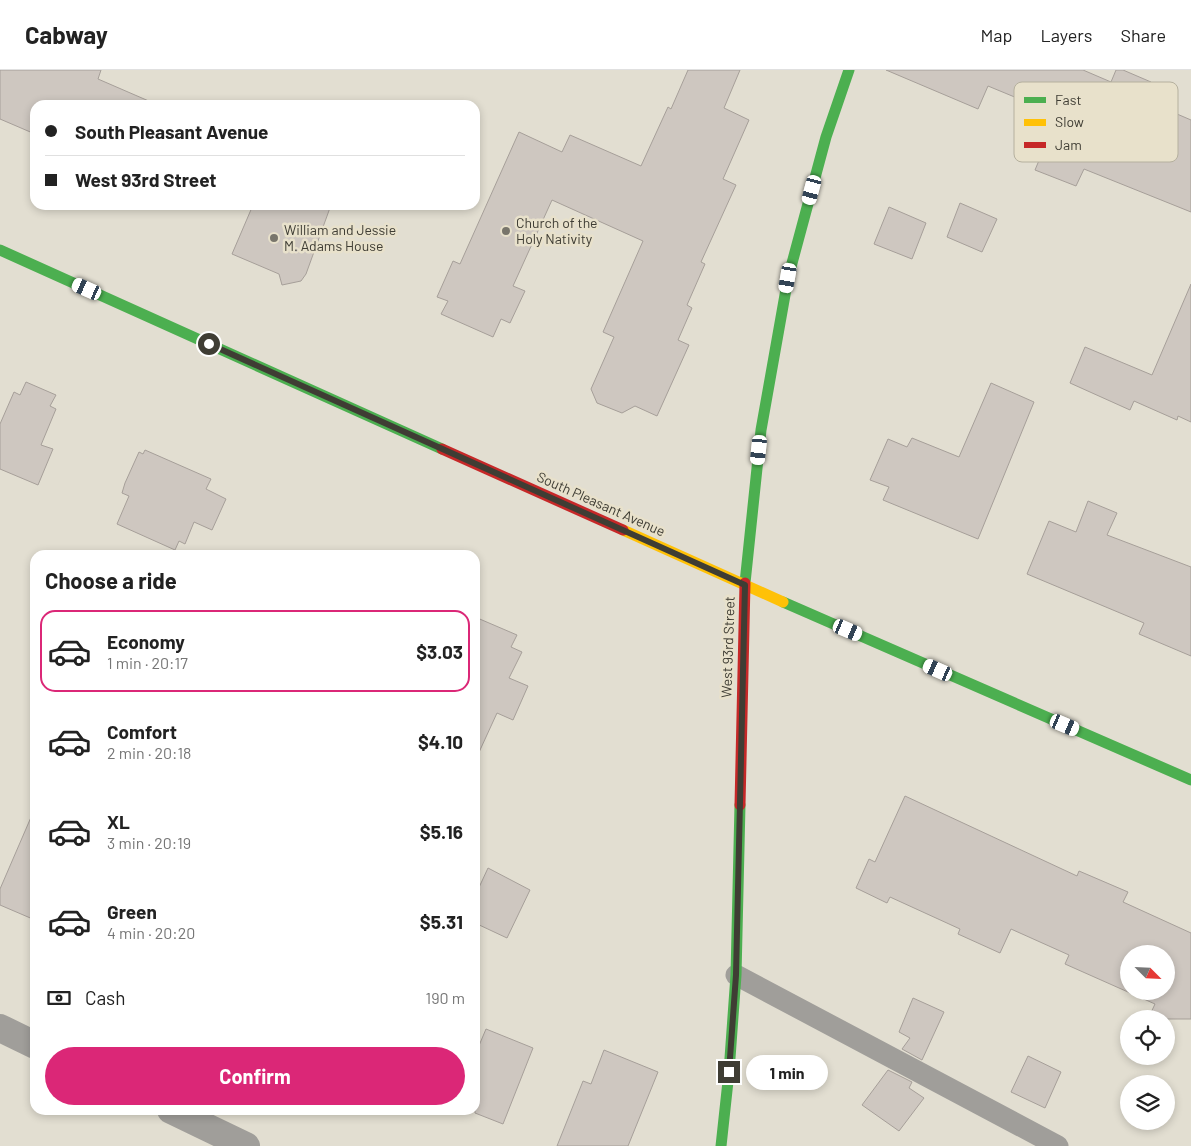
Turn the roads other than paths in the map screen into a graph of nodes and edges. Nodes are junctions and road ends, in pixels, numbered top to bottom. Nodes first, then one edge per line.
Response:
1 (849, 70) edge
2 (0, 250) edge
3 (745, 585) junction
4 (1191, 780) edge
5 (736, 975) junction
6 (0, 1028) edge
7 (30, 1043) edge
8 (181, 1115) edge
9 (246, 1146) edge
10 (721, 1146) edge
11 (1058, 1146) edge

1 - 3 street, West 93rd Street
2 - 3 street, South Pleasant Avenue
3 - 4 street, South Pleasant Avenue
3 - 5 street, West 93rd Street
5 - 10 street, West 93rd Street
5 - 11 lane
6 - 7 street
8 - 9 street

